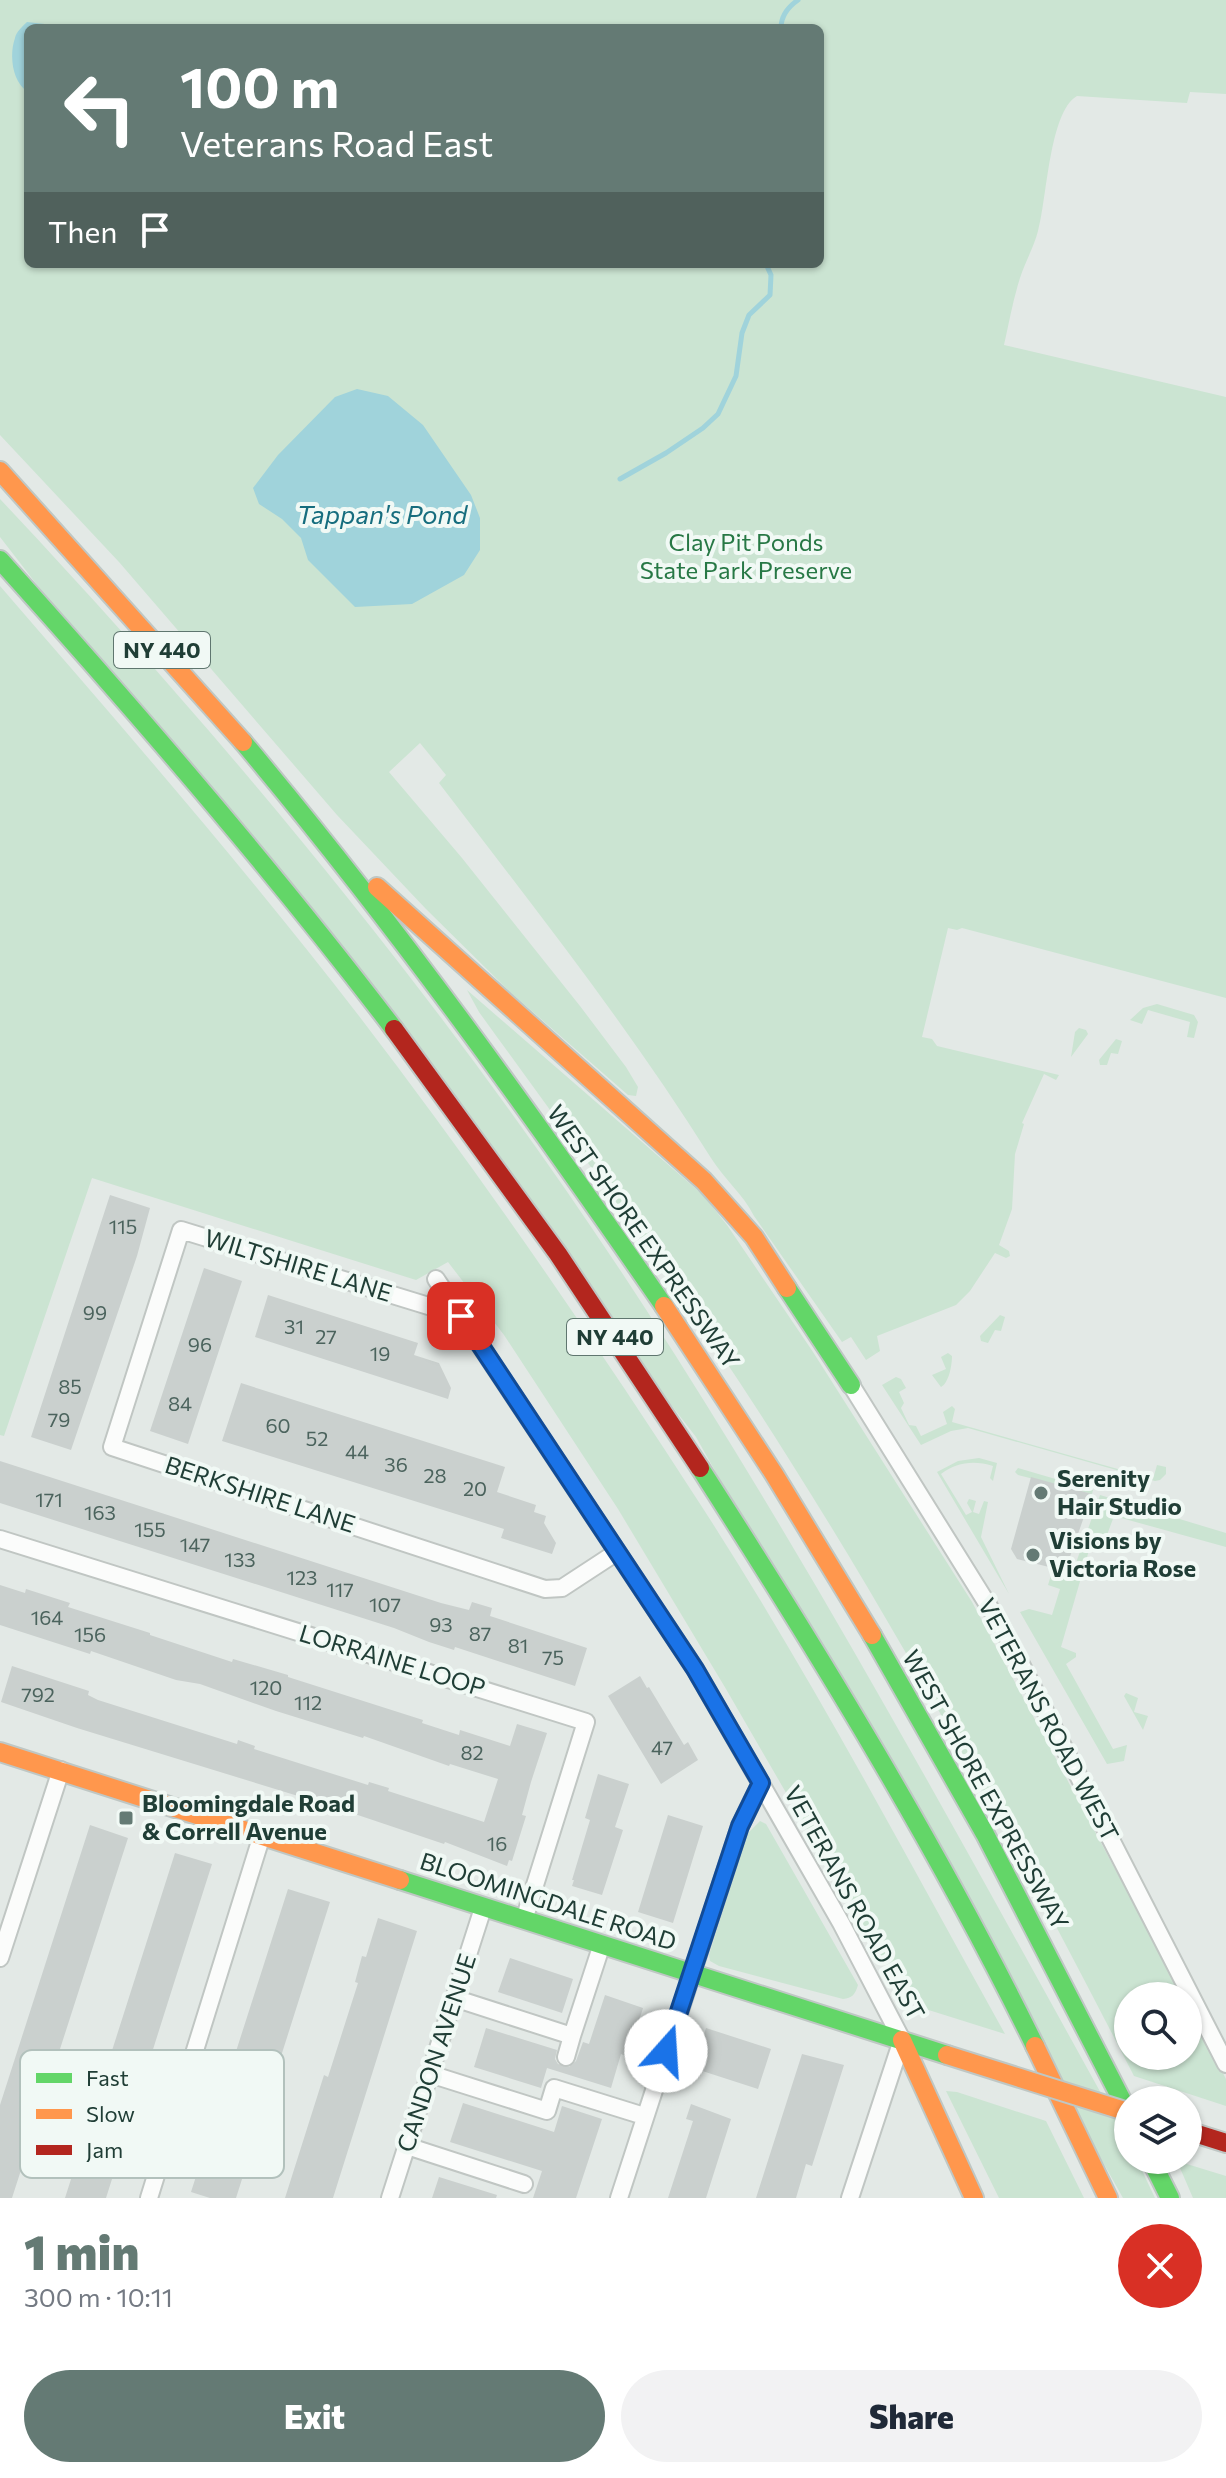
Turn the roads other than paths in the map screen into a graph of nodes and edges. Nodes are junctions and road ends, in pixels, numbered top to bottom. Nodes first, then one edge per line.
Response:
1 (0, 471) edge
2 (0, 560) edge
3 (318, 834) junction
4 (181, 1230) joint
5 (436, 1279) dead end
6 (461, 1316) junction
7 (851, 1385) joint
8 (0, 1539) edge
9 (617, 1552) junction
10 (0, 1752) edge
11 (61, 1770) junction
12 (761, 1783) junction
13 (262, 1835) junction
14 (483, 1908) junction
15 (524, 1920) junction
16 (602, 1944) junction
17 (0, 1958) edge
18 (692, 1973) junction
19 (454, 1998) junction
20 (572, 2036) junction
21 (902, 2040) junction
22 (195, 2050) edge
23 (566, 2057) dead end
24 (1226, 2064) edge
25 (430, 2074) junction
26 (1115, 2086) edge
27 (1114, 2108) edge
28 (644, 2116) junction
29 (407, 2146) junction
30 (1158, 2174) edge
31 (155, 2178) edge
32 (524, 2184) dead end
33 (149, 2198) edge
34 (390, 2198) edge
35 (619, 2198) edge
36 (850, 2198) edge
37 (974, 2198) edge
38 (1108, 2198) edge
39 (1170, 2198) edge

1 - 3 main road, WEST SHORE EXPRESSWAY / NY 440
2 - 38 main road, NY 440
3 - 7 main road
3 - 26 main road, WEST SHORE EXPRESSWAY / NY 440
4 - 6 street, WILTSHIRE LANE
4 - 9 street, BERKSHIRE LANE
5 - 6 street, VETERANS ROAD EAST
6 - 9 street, VETERANS ROAD EAST
7 - 24 street, VETERANS ROAD WEST
8 - 15 street, LORRAINE LOOP
9 - 12 street, VETERANS ROAD EAST
10 - 11 main road, BLOOMINGDALE ROAD
11 - 13 main road, BLOOMINGDALE ROAD
11 - 17 street
12 - 18 street
12 - 21 street, VETERANS ROAD EAST
13 - 14 main road, BLOOMINGDALE ROAD
13 - 22 street
14 - 15 main road, BLOOMINGDALE ROAD
14 - 19 street, CANDON AVENUE
15 - 16 main road, BLOOMINGDALE ROAD
16 - 18 main road, BLOOMINGDALE ROAD
16 - 20 street
18 - 21 main road, BLOOMINGDALE ROAD
18 - 28 street
19 - 20 street
19 - 25 street, CANDON AVENUE
20 - 23 street
21 - 27 main road, BLOOMINGDALE ROAD, bridge
21 - 36 street
21 - 37 main road, VETERANS ROAD EAST
25 - 28 street
25 - 29 street, CANDON AVENUE
28 - 35 street
29 - 32 street
29 - 34 street, CANDON AVENUE
30 - 39 main road
31 - 33 street

